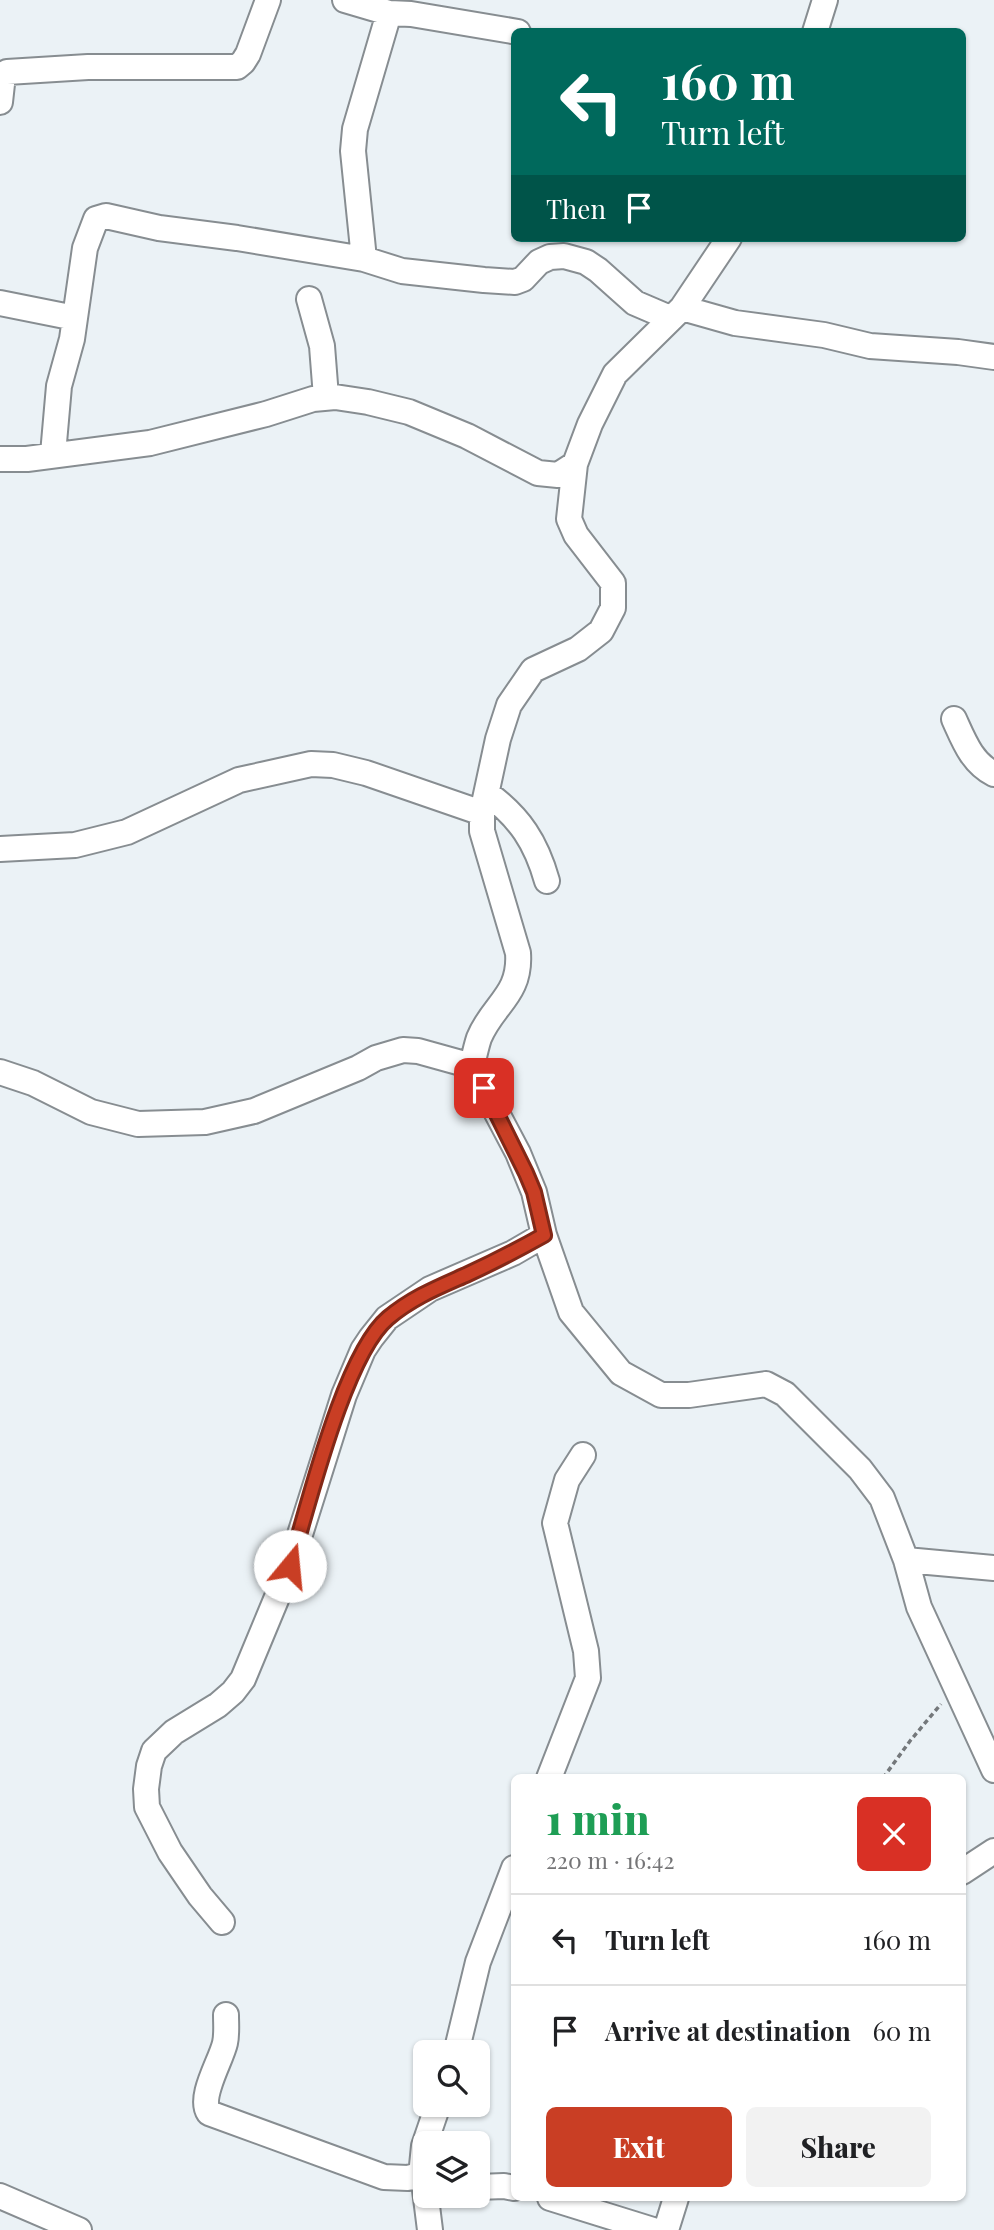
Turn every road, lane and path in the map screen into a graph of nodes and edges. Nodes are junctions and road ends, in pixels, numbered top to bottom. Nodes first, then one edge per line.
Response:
1 (268, 0) edge
2 (345, 0) edge
3 (825, 0) edge
4 (389, 13) junction
5 (816, 28) edge
6 (511, 31) edge
7 (3, 67) edge
8 (0, 102) edge
9 (726, 242) edge
10 (364, 259) junction
11 (309, 299) dead end
12 (0, 303) edge
13 (676, 313) junction
14 (75, 318) junction
15 (994, 357) edge
16 (326, 397) junction
17 (53, 454) junction
18 (0, 459) edge
19 (575, 464) junction
20 (954, 719) dead end
21 (994, 774) edge
22 (485, 804) junction
23 (0, 849) edge
24 (547, 881) dead end
25 (472, 1066) junction
26 (0, 1072) edge
27 (544, 1235) junction
28 (583, 1455) dead end
29 (906, 1560) junction
30 (994, 1568) edge
31 (956, 1686) junction
32 (994, 1770) edge
33 (551, 1774) edge
34 (886, 1774) edge
35 (994, 1851) edge
36 (966, 1869) edge
37 (511, 1876) edge
38 (222, 1922) dead end
39 (226, 2015) dead end
40 (459, 2040) edge
41 (413, 2175) edge
42 (490, 2187) edge
43 (511, 2188) edge
44 (0, 2196) edge
45 (560, 2201) edge
46 (675, 2201) edge
47 (427, 2208) edge
48 (79, 2230) edge
49 (430, 2230) edge
50 (653, 2230) edge
51 (666, 2230) edge

1 - 7 street
2 - 4 street
3 - 5 street
4 - 6 street
4 - 10 street
7 - 8 street
9 - 13 street
10 - 13 street
10 - 14 street
11 - 16 street
12 - 14 street
13 - 15 street
13 - 19 street
14 - 17 street
16 - 17 street
16 - 19 street
17 - 18 street
19 - 22 street
20 - 21 street
22 - 23 street
22 - 24 street
22 - 25 street
25 - 26 street
25 - 27 street
27 - 29 street
27 - 38 street
28 - 33 street
29 - 30 street
29 - 31 street
31 - 32 street
31 - 34 path
35 - 36 street
37 - 40 street
39 - 41 street
42 - 43 street
44 - 48 street
45 - 50 street
46 - 51 street
47 - 49 street

